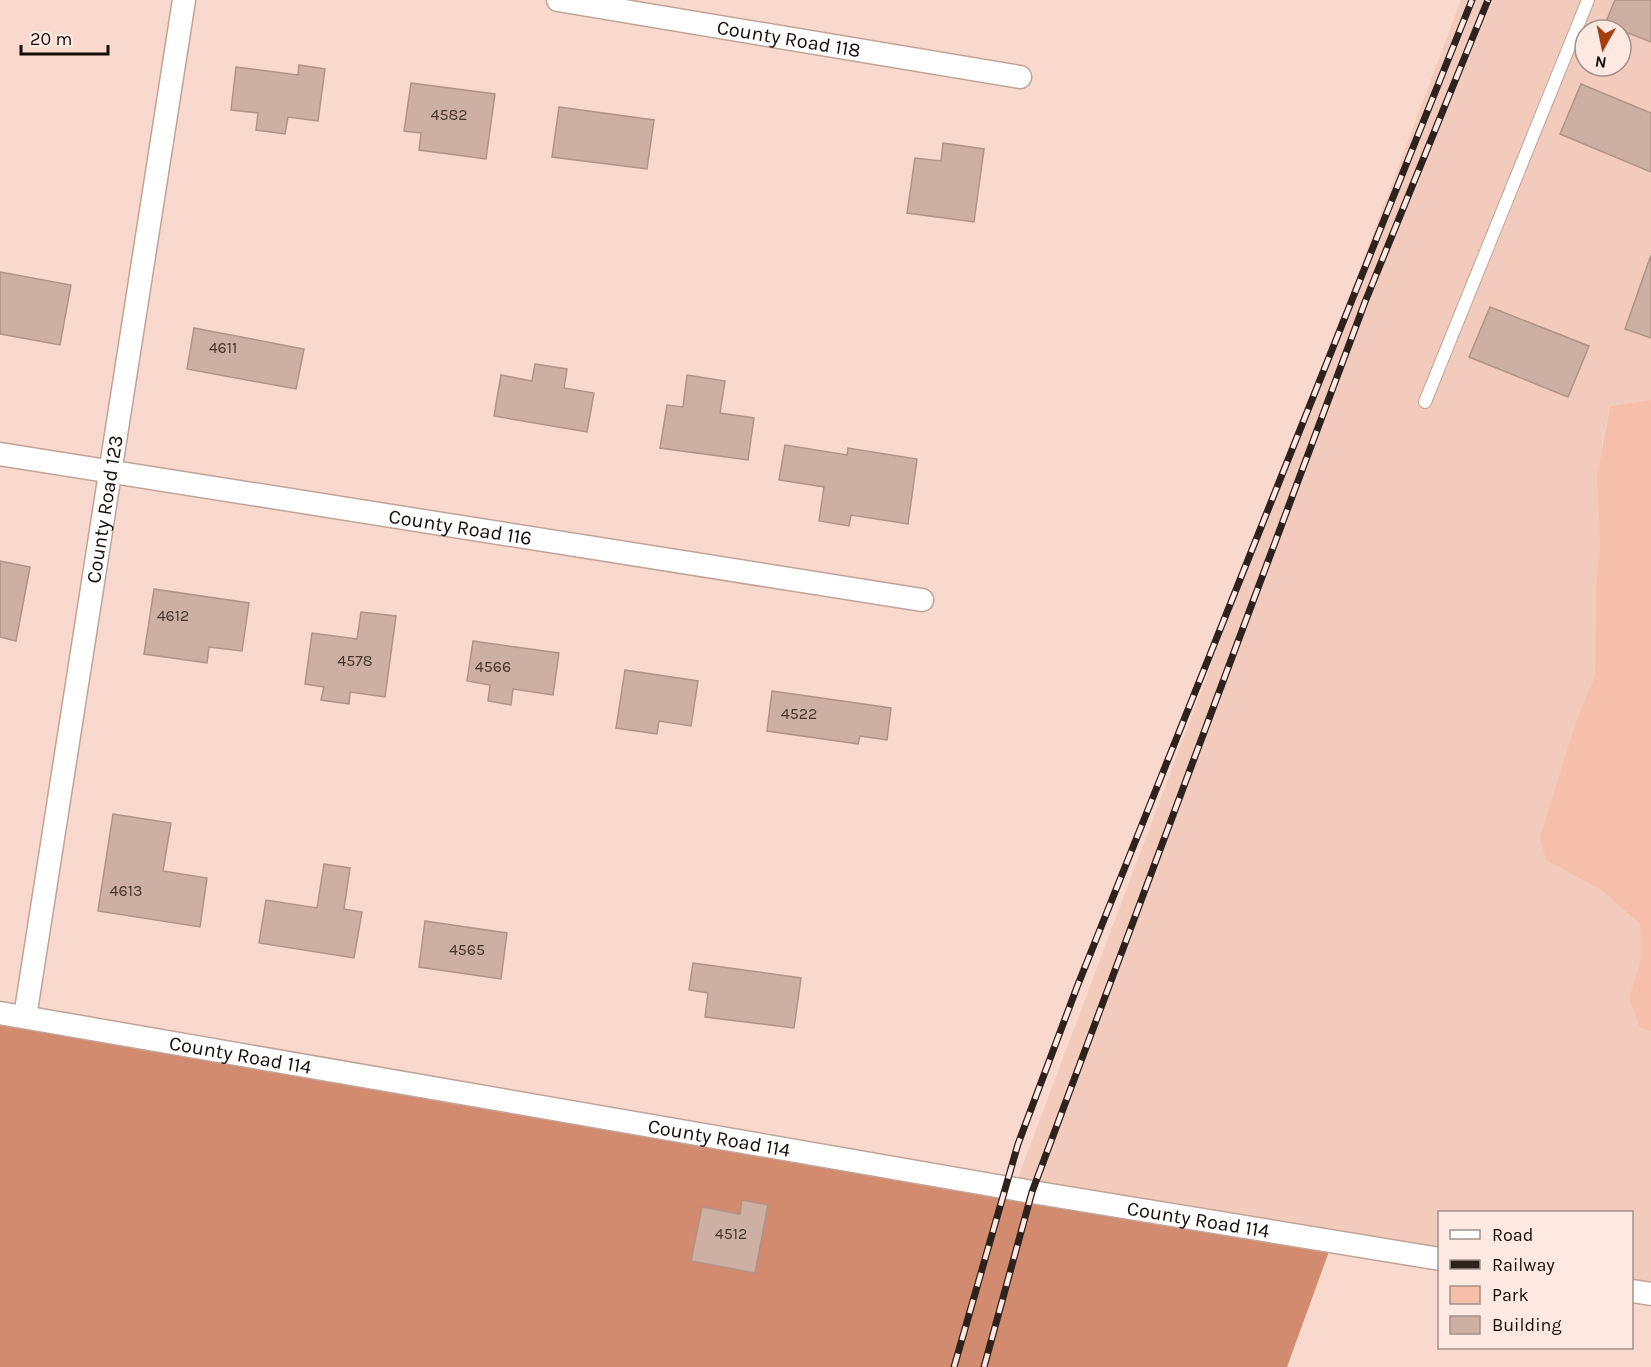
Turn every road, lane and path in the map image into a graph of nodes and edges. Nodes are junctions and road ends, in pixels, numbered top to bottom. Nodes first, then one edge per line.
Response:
1 (184, 0) edge
2 (558, 0) edge
3 (1588, 0) edge
4 (1020, 77) dead end
5 (1425, 402) dead end
6 (0, 454) edge
7 (110, 473) junction
8 (922, 600) dead end
9 (0, 1013) edge
10 (25, 1017) junction
11 (1438, 1259) edge
12 (1633, 1291) edge
13 (1651, 1294) edge

1 - 7 street, County Road 123
2 - 4 street, County Road 118
3 - 5 lane
6 - 7 street, County Road 116
7 - 8 street, County Road 116
7 - 10 street, County Road 123
9 - 10 street, County Road 114
10 - 11 street, County Road 114
12 - 13 street

